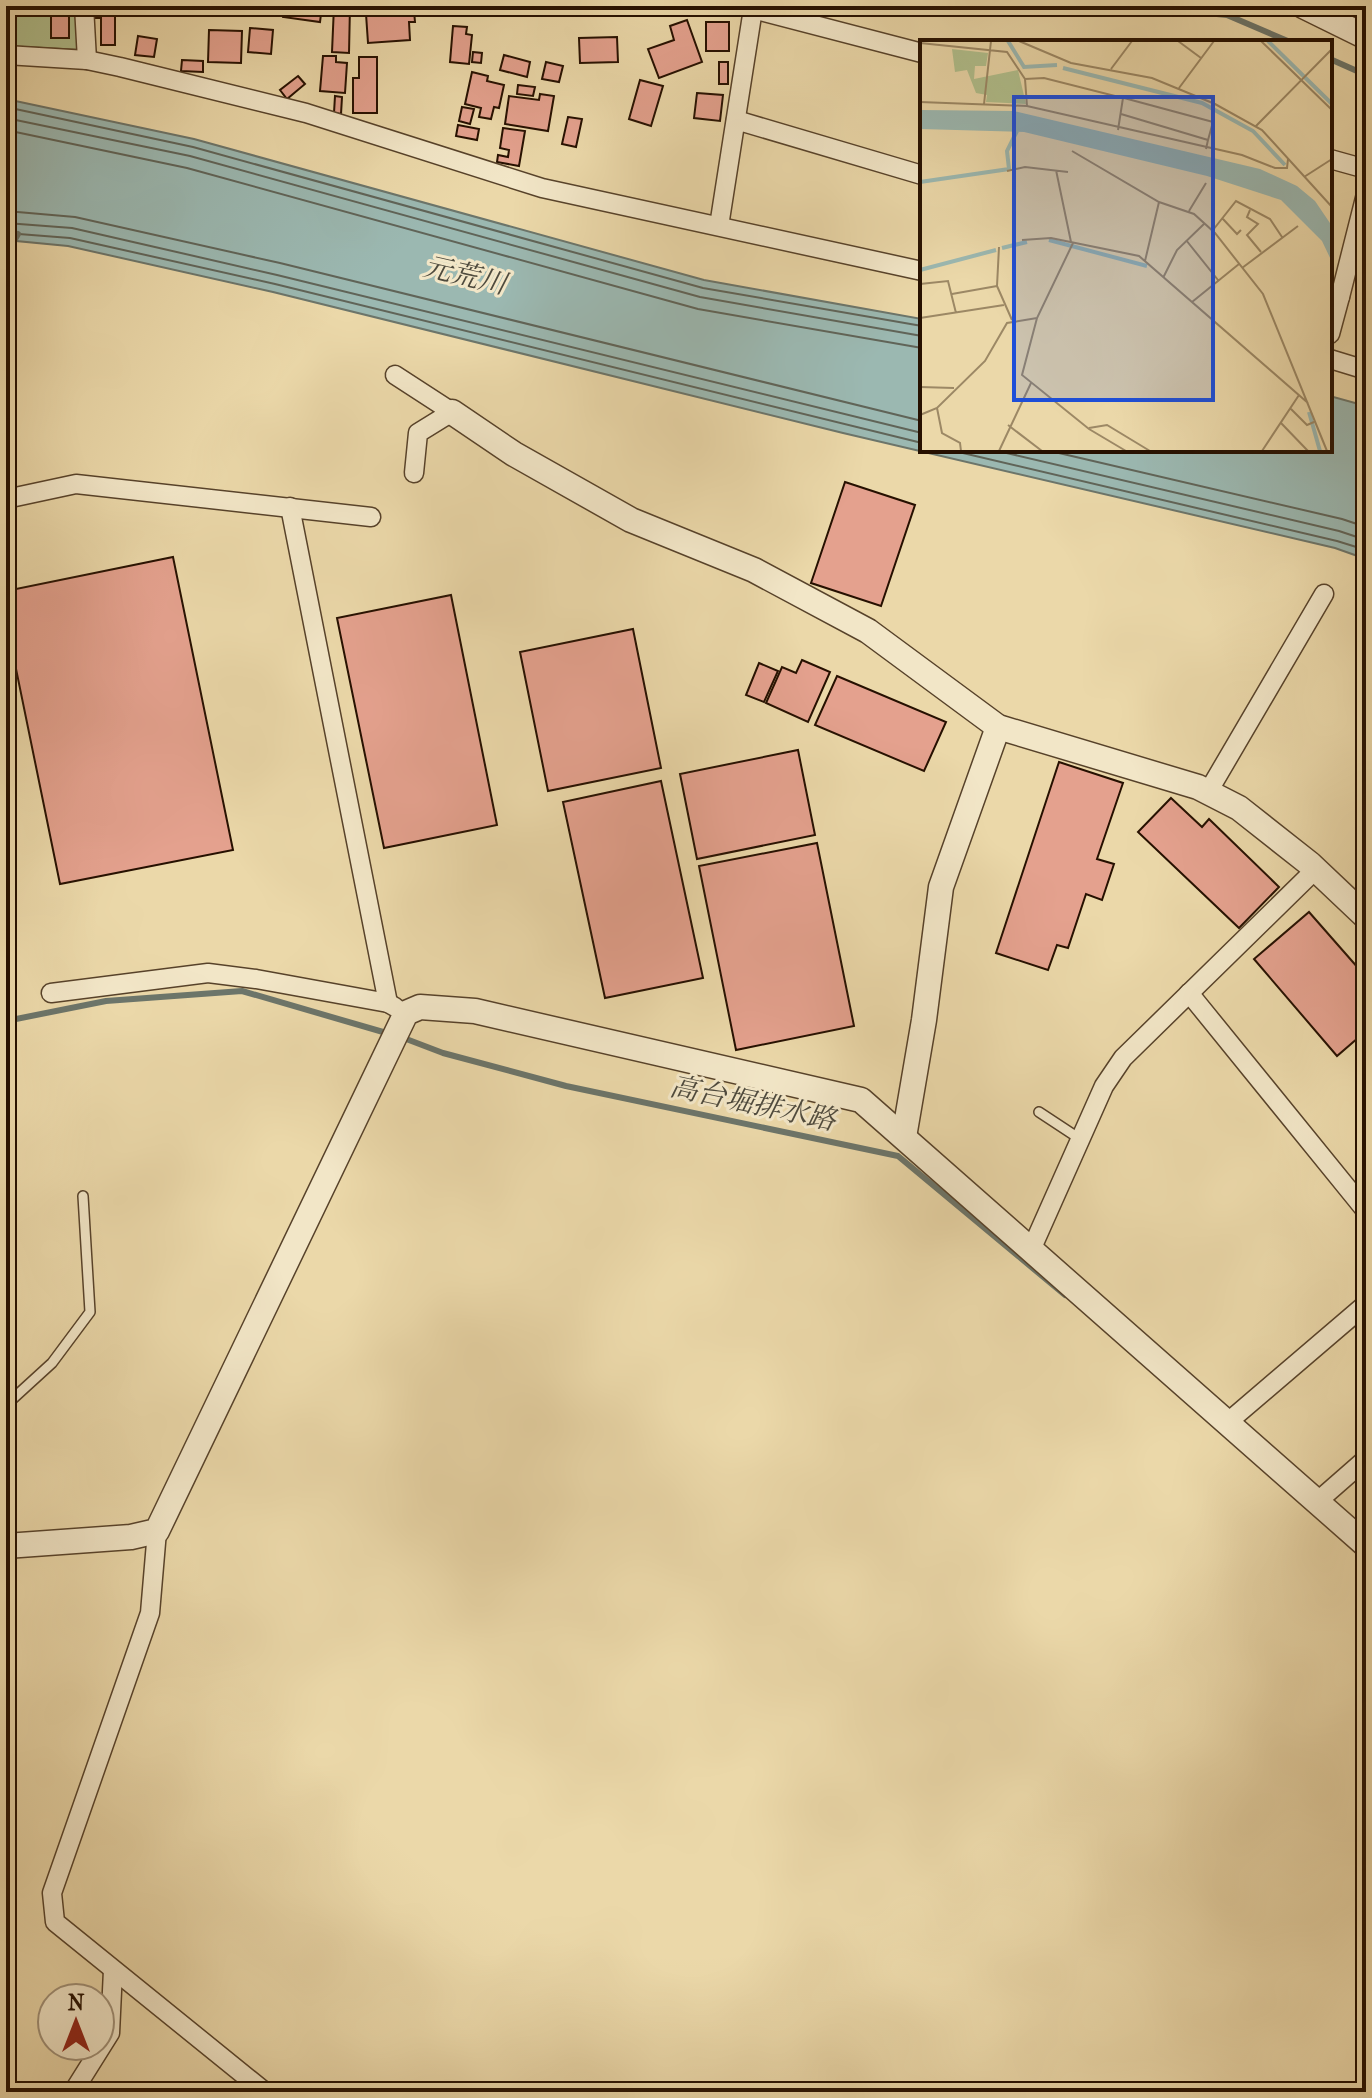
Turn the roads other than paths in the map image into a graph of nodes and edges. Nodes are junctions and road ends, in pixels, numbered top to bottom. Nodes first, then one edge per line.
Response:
1 (84, 6) edge
2 (1303, 6) edge
3 (747, 8) edge
4 (1366, 37) edge
5 (920, 52) edge
6 (6, 55) edge
7 (87, 60) junction
8 (736, 120) junction
9 (1332, 160) edge
10 (1366, 169) edge
11 (920, 174) edge
12 (1366, 194) edge
13 (719, 226) junction
14 (920, 271) edge
15 (1335, 296) edge
16 (1332, 319) edge
17 (1332, 360) edge
18 (1366, 370) edge
19 (395, 375) dead end
20 (452, 412) junction
21 (414, 473) dead end
22 (6, 499) edge
23 (290, 507) junction
24 (371, 517) dead end
25 (1324, 594) dead end
26 (998, 727) junction
27 (1208, 792) junction
28 (1316, 869) junction
29 (1366, 917) edge
30 (51, 993) dead end
31 (1189, 993) junction
32 (397, 1008) junction
33 (1039, 1112) dead end
34 (904, 1137) junction
35 (1080, 1139) junction
36 (83, 1196) dead end
37 (1366, 1211) edge
38 (1031, 1250) junction
39 (1366, 1304) edge
40 (6, 1405) edge
41 (1228, 1422) junction
42 (1366, 1459) edge
43 (1318, 1501) junction
44 (157, 1531) junction
45 (1366, 1545) edge
46 (6, 1546) edge
47 (113, 1970) junction
48 (73, 2092) edge
49 (265, 2092) edge

1 - 7 street
2 - 4 street
3 - 5 street
3 - 8 street
6 - 7 street
7 - 13 street
8 - 11 street
8 - 13 street
9 - 10 street
12 - 15 street
13 - 14 street
15 - 16 street
17 - 18 street
19 - 20 street
20 - 21 street
20 - 26 street
22 - 23 street
23 - 24 street
23 - 32 street
25 - 27 street
26 - 27 street
26 - 34 street
27 - 28 street
28 - 29 street
28 - 31 street
30 - 32 street
31 - 35 street
31 - 37 street
32 - 34 street
32 - 44 street
33 - 35 lane
34 - 38 street
35 - 38 street
36 - 40 lane
38 - 41 street
39 - 41 street
41 - 43 street
42 - 43 street
43 - 45 street
44 - 46 street
44 - 47 street
47 - 48 street
47 - 49 street

